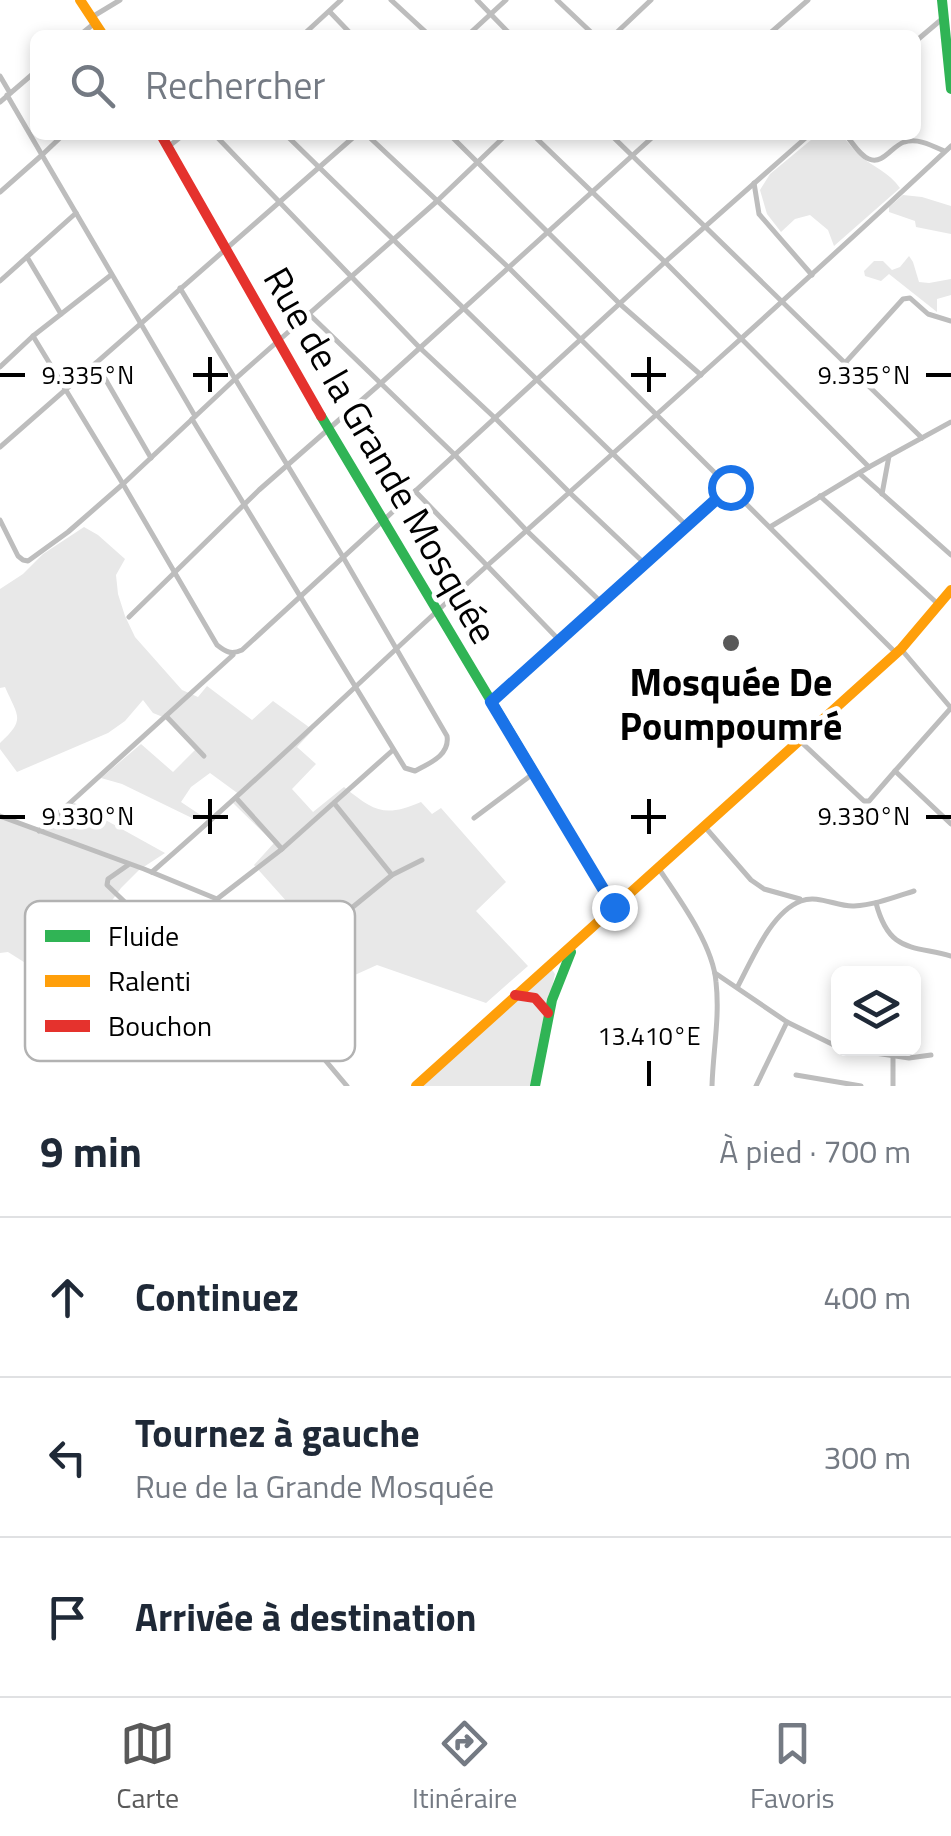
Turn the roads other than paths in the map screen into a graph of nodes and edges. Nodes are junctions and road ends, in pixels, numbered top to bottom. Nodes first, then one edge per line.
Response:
1 (80, 0) edge
2 (120, 0) edge
3 (342, 0) edge
4 (391, 0) edge
5 (477, 0) edge
6 (506, 0) edge
7 (557, 0) edge
8 (651, 0) edge
9 (808, 0) edge
10 (942, 0) edge
11 (329, 12) junction
12 (490, 15) junction
13 (944, 17) junction
14 (94, 20) junction
15 (85, 30) edge
16 (101, 30) edge
17 (308, 30) edge
18 (347, 30) edge
19 (423, 30) edge
20 (474, 30) edge
21 (506, 30) edge
22 (589, 30) edge
23 (619, 30) edge
24 (774, 30) edge
25 (921, 38) edge
26 (950, 75) edge
27 (0, 76) edge
28 (30, 76) edge
29 (951, 89) edge
30 (9, 94) junction
31 (0, 102) edge
32 (30, 133) edge
33 (34, 140) edge
34 (58, 140) edge
35 (164, 140) edge
36 (177, 140) edge
37 (220, 140) edge
38 (291, 140) edge
39 (351, 140) edge
40 (372, 140) edge
41 (455, 140) edge
42 (501, 140) edge
43 (538, 140) edge
44 (617, 140) edge
45 (650, 140) edge
46 (803, 140) edge
47 (850, 140) edge
48 (168, 147) junction
49 (948, 149) edge
50 (42, 155) junction
51 (632, 156) junction
52 (478, 162) junction
53 (320, 168) junction
54 (754, 184) junction
55 (0, 192) edge
56 (592, 192) junction
57 (436, 202) junction
58 (280, 204) junction
59 (76, 212) junction
60 (707, 227) junction
61 (547, 232) junction
62 (392, 238) junction
63 (226, 249) junction
64 (26, 257) junction
65 (665, 262) junction
66 (508, 267) junction
67 (111, 275) junction
68 (812, 275) junction
69 (350, 276) junction
70 (0, 282) edge
71 (180, 288) junction
72 (782, 303) junction
73 (620, 304) junction
74 (463, 308) junction
75 (308, 313) junction
76 (61, 314) junction
77 (951, 321) edge
78 (140, 322) junction
79 (33, 336) junction
80 (741, 339) junction
81 (581, 340) junction
82 (277, 341) junction
83 (419, 348) junction
84 (96, 363) junction
85 (845, 363) junction
86 (0, 367) edge
87 (701, 376) junction
88 (235, 379) junction
89 (537, 380) junction
90 (380, 384) junction
91 (66, 388) junction
92 (656, 415) junction
93 (193, 418) junction
94 (495, 418) junction
95 (951, 422) edge
96 (329, 430) junction
97 (922, 438) junction
98 (0, 447) edge
99 (612, 454) junction
100 (455, 455) junction
101 (889, 456) junction
102 (150, 458) junction
103 (287, 466) junction
104 (869, 466) junction
105 (859, 473) junction
106 (123, 484) junction
107 (730, 487) junction
108 (415, 492) junction
109 (569, 492) junction
110 (882, 494) junction
111 (820, 496) junction
112 (245, 504) junction
113 (0, 520) edge
114 (383, 520) junction
115 (686, 526) junction
116 (770, 527) junction
117 (527, 531) junction
118 (951, 555) edge
119 (343, 557) junction
120 (644, 563) junction
121 (488, 565) junction
122 (174, 574) junction
123 (951, 590) edge
124 (301, 596) junction
125 (601, 602) junction
126 (938, 604) junction
127 (438, 611) junction
128 (129, 617) dead end
129 (559, 640) junction
130 (396, 650) junction
131 (898, 651) junction
132 (235, 653) junction
133 (356, 687) junction
134 (491, 702) junction
135 (166, 716) junction
136 (798, 740) junction
137 (393, 750) junction
138 (204, 756) dead end
139 (894, 771) junction
140 (534, 773) junction
141 (236, 798) junction
142 (333, 802) junction
143 (0, 816) edge
144 (474, 818) dead end
145 (951, 824) edge
146 (704, 826) junction
147 (39, 831) junction
148 (282, 849) junction
149 (422, 860) dead end
150 (130, 864) junction
151 (658, 867) junction
152 (152, 872) junction
153 (392, 875) junction
154 (914, 891) dead end
155 (217, 900) joint
156 (803, 900) junction
157 (123, 901) edge
158 (876, 903) junction
159 (355, 905) edge
160 (614, 907) junction
161 (576, 944) junction
162 (951, 956) edge
163 (715, 973) junction
164 (738, 986) junction
165 (516, 995) junction
166 (548, 1013) junction
167 (788, 1022) junction
168 (831, 1044) edge
169 (931, 1055) dead end
170 (893, 1056) joint
171 (326, 1061) edge
172 (796, 1075) dead end
173 (347, 1086) edge
174 (416, 1086) edge
175 (534, 1086) edge
176 (712, 1086) edge
177 (756, 1086) edge
178 (857, 1086) edge
179 (893, 1086) edge

1 - 14 street
2 - 14 street
3 - 11 street
4 - 19 street
5 - 12 street
6 - 12 street
7 - 22 street
8 - 23 street
9 - 24 street
10 - 13 street
11 - 17 street
11 - 18 street
12 - 20 street
12 - 21 street
13 - 25 street
13 - 26 street
14 - 15 street
14 - 16 street
26 - 29 street
27 - 30 street
28 - 30 street
30 - 31 street
30 - 32 street
33 - 50 street
34 - 50 street
35 - 48 street, Rue de la Grande Mosquée
36 - 48 street
37 - 58 street
38 - 53 street
39 - 53 street
40 - 57 street
41 - 52 street
42 - 52 street
43 - 56 street
44 - 51 street
45 - 51 street
46 - 54 street
47 - 49 street
48 - 63 street, Rue de la Grande Mosquée
49 - 68 street
50 - 55 street
50 - 59 street
51 - 56 street
51 - 60 street
52 - 57 street
52 - 61 street
53 - 58 street
53 - 62 street
54 - 60 street
54 - 68 street
56 - 61 street
56 - 65 street
57 - 62 street
57 - 66 street
58 - 63 street
58 - 69 street
59 - 64 street
59 - 67 street
60 - 65 street
60 - 72 street
61 - 66 street
61 - 73 street
62 - 69 street
62 - 74 street
63 - 71 street
63 - 82 street, Rue de la Grande Mosquée
64 - 70 street
64 - 76 street
65 - 73 street
65 - 80 street
66 - 74 street
66 - 81 street
67 - 76 street
67 - 78 street
68 - 72 street
69 - 75 street
69 - 83 street
71 - 78 street
71 - 88 street
72 - 80 street
72 - 85 street
73 - 81 street
73 - 87 street
74 - 83 street
74 - 89 street
75 - 82 street
75 - 90 street
76 - 79 street
77 - 85 street
78 - 84 street
78 - 93 street
79 - 86 street
79 - 91 street
80 - 87 street
80 - 104 street
81 - 89 street
81 - 92 street
82 - 88 street
82 - 96 street, Rue de la Grande Mosquée
83 - 90 street
83 - 94 street
84 - 91 street
84 - 102 street
85 - 97 street
87 - 92 street
88 - 93 street
88 - 103 street
89 - 94 street
89 - 99 street
90 - 96 street
90 - 100 street
91 - 98 street
91 - 106 street
92 - 99 street
92 - 107 street
93 - 102 street
93 - 112 street
94 - 100 street
94 - 109 street
95 - 97 street
96 - 103 street
96 - 114 street, Rue de la Grande Mosquée
97 - 101 street
99 - 109 street
99 - 115 street
100 - 108 street
100 - 117 street
101 - 104 street
101 - 110 street
102 - 106 street
103 - 112 street
103 - 119 street
104 - 105 street
105 - 110 street
105 - 111 street
106 - 113 street
106 - 122 street
107 - 115 street
107 - 116 street
108 - 114 street
108 - 121 street
109 - 117 street
109 - 120 street
110 - 118 street
111 - 116 street
111 - 126 street
112 - 122 street
112 - 124 street
114 - 119 street
114 - 127 street, Rue de la Grande Mosquée
115 - 120 street
116 - 131 street
117 - 121 street
117 - 125 street
119 - 124 street
119 - 130 street
120 - 125 street
121 - 127 street
121 - 129 street
122 - 128 street
122 - 132 street
123 - 126 street
124 - 132 street
124 - 133 street
125 - 129 street
126 - 131 street
127 - 130 street
127 - 134 street, Rue de la Grande Mosquée
129 - 134 street
130 - 133 street
130 - 137 street
131 - 136 street
131 - 139 street
132 - 135 street
133 - 137 street
133 - 141 street
134 - 140 street, Rue de la Grande Mosquée
135 - 138 street
135 - 147 street
136 - 139 street
136 - 146 street
137 - 142 street
139 - 145 street
140 - 144 street
140 - 160 street, Rue de la Grande Mosquée
141 - 148 street
141 - 152 street
142 - 148 street
142 - 153 street
143 - 147 street
146 - 151 street
146 - 156 street
147 - 150 street
148 - 155 street
149 - 153 street
150 - 152 street
150 - 157 street
151 - 160 street
151 - 163 street
152 - 155 street
153 - 159 street
154 - 158 street
156 - 158 street
156 - 164 street
158 - 162 street
160 - 161 street
161 - 165 street
161 - 166 street
163 - 164 street
163 - 176 street
164 - 167 street
165 - 166 street
165 - 174 street
166 - 175 street
167 - 168 street
167 - 177 street
169 - 170 street
170 - 179 street
171 - 173 street
172 - 178 street

